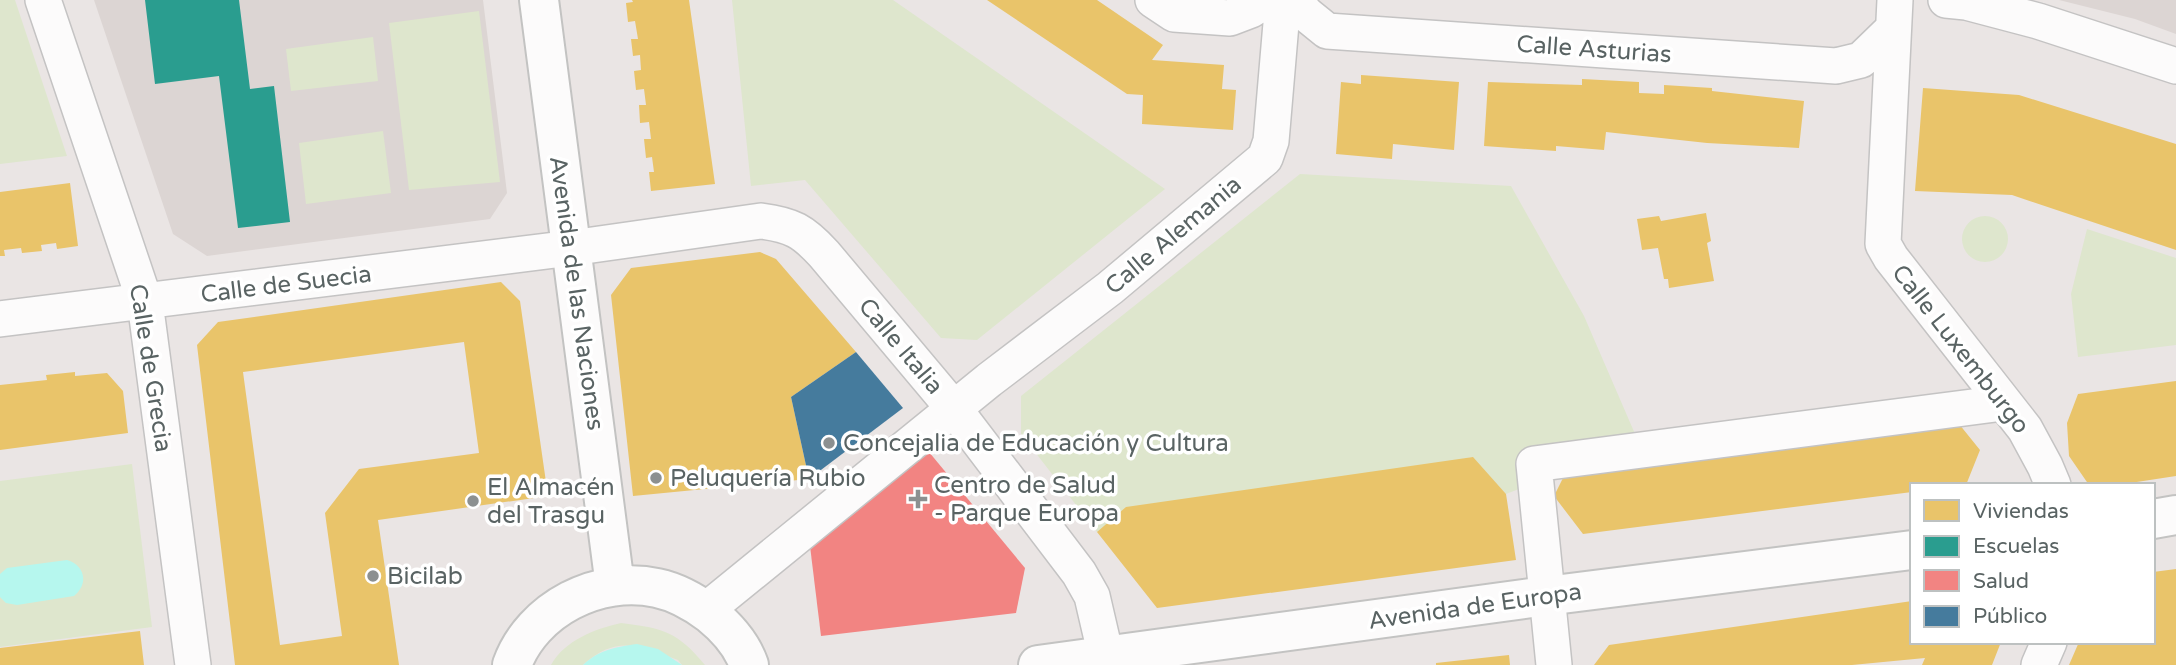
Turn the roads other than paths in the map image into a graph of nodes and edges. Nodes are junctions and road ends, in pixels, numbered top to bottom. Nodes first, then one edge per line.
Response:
1 (43, 0) edge
2 (539, 0) edge
3 (1153, 0) edge
4 (1266, 0) edge
5 (1283, 0) edge
6 (1294, 0) edge
7 (1946, 0) edge
8 (1894, 15) edge
9 (2176, 66) edge
10 (571, 248) junction
11 (145, 302) junction
12 (0, 319) edge
13 (2003, 403) junction
14 (955, 410) junction
15 (2052, 483) edge
16 (2176, 515) edge
17 (2155, 519) edge
18 (1910, 550) edge
19 (615, 586) junction
20 (1546, 596) junction
21 (705, 611) junction
22 (2048, 644) edge
23 (1108, 661) edge
24 (193, 665) edge
25 (512, 665) edge
26 (749, 665) edge
27 (1038, 665) edge
28 (1554, 665) edge
29 (2039, 665) edge

1 - 11 street, Calle de Grecia
2 - 10 street, Avenida de las Naciones
3 - 4 street
5 - 14 street, Calle Alemania
6 - 8 street, Calle Asturias
7 - 9 street
8 - 13 street, Calle Luxemburgo
10 - 11 street, Calle de Suecia
10 - 14 street, Calle Italia
10 - 19 street, Avenida de las Naciones
11 - 12 street, Calle de Suecia
11 - 24 street, Calle de Grecia
13 - 15 street, Calle Luxemburgo
13 - 20 street
14 - 21 street, Calle Alemania
14 - 23 street, Calle Italia
16 - 17 street
18 - 20 street, Avenida de Europa
19 - 21 street
19 - 25 street
20 - 23 street, Avenida de Europa
20 - 28 street
21 - 26 street
22 - 29 street
23 - 27 street, Avenida de Europa

